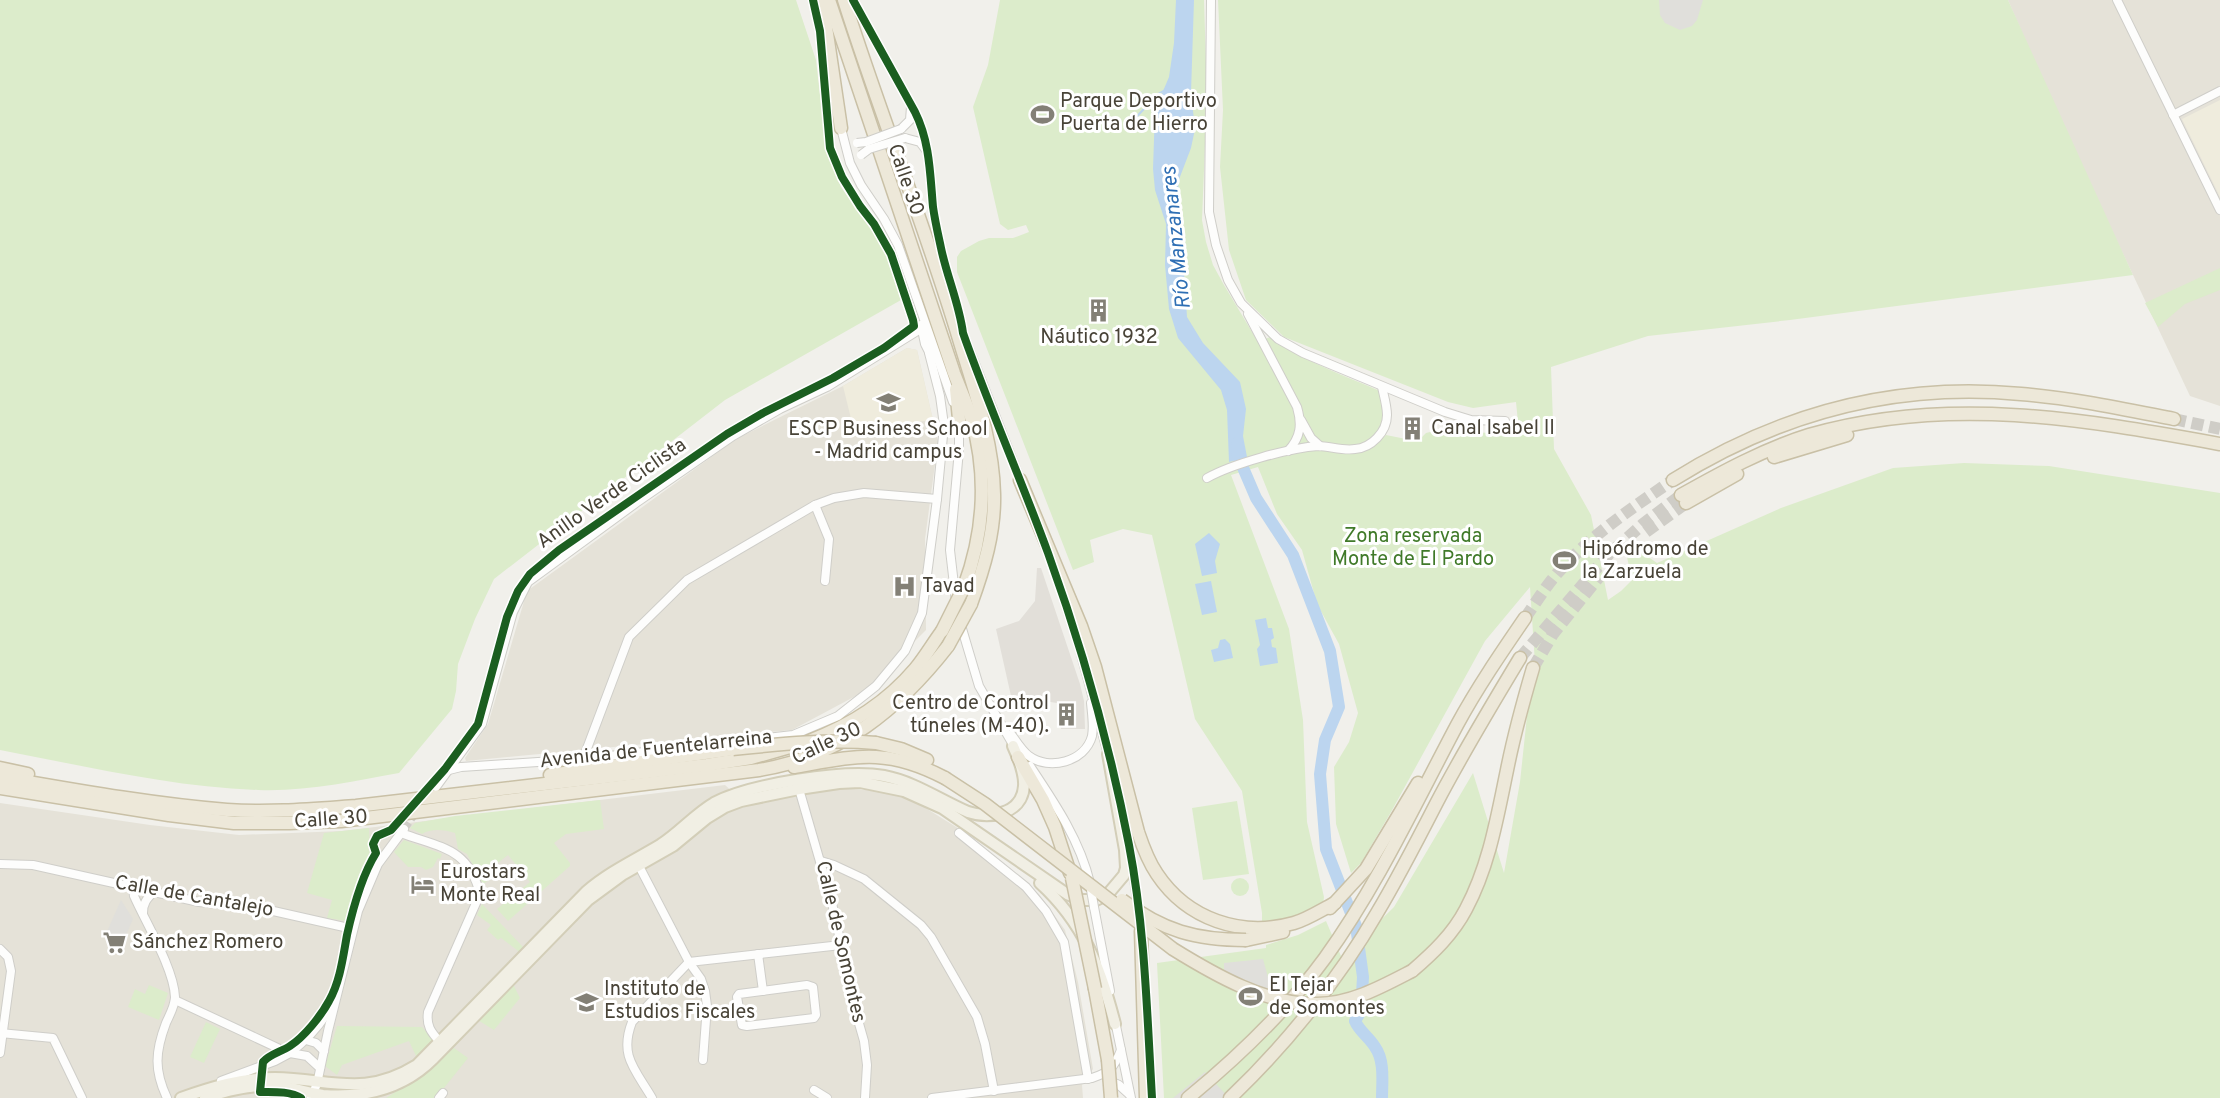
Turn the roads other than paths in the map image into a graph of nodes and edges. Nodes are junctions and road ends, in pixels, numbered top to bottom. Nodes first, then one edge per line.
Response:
1 (822, 0) edge
2 (829, 0) edge
3 (844, 0) edge
4 (853, 0) edge
5 (1211, 0) edge
6 (2117, 0) edge
7 (2220, 91) edge
8 (911, 104) junction
9 (2174, 115) junction
10 (841, 128) junction
11 (929, 156) junction
12 (861, 185) junction
13 (2220, 210) edge
14 (1241, 303) junction
15 (951, 311) junction
16 (921, 314) junction
17 (922, 332) junction
18 (963, 333) junction
19 (929, 353) junction
20 (954, 373) junction
21 (1382, 387) junction
22 (949, 390) junction
23 (2174, 419) tunnel mouth
24 (1301, 420) junction
25 (1504, 420) dead end
26 (960, 429) junction
27 (2220, 444) edge
28 (1320, 446) junction
29 (1287, 451) junction
30 (1207, 478) dead end
31 (1020, 480) junction
32 (1673, 480) tunnel mouth
33 (937, 499) junction
34 (1684, 499) tunnel mouth
35 (815, 505) junction
36 (825, 581) dead end
37 (1525, 618) tunnel mouth
38 (1520, 658) tunnel mouth
39 (1533, 668) tunnel mouth
40 (1087, 676) junction
41 (997, 717) junction
42 (1016, 751) junction
43 (1108, 754) junction
44 (583, 759) junction
45 (457, 760) junction
46 (468, 766) junction
47 (0, 768) edge
48 (769, 768) junction
49 (449, 770) junction
50 (1429, 770) junction
51 (947, 775) junction
52 (0, 777) edge
53 (0, 788) edge
54 (799, 789) junction
55 (433, 792) junction
56 (132, 797) junction
57 (959, 832) dead end
58 (989, 841) junction
59 (821, 861) junction
60 (0, 864) edge
61 (639, 866) junction
62 (133, 888) junction
63 (154, 892) junction
64 (1335, 903) junction
65 (144, 918) junction
66 (353, 929) junction
67 (1141, 931) junction
68 (841, 945) junction
69 (0, 949) edge
70 (758, 954) junction
71 (688, 962) junction
72 (763, 991) junction
73 (337, 996) junction
74 (175, 1000) junction
75 (1115, 1024) junction
76 (318, 1027) junction
77 (328, 1031) junction
78 (1, 1034) edge
79 (306, 1040) junction
80 (440, 1042) junction
81 (1121, 1050) junction
82 (324, 1052) junction
83 (0, 1053) edge
84 (283, 1057) junction
85 (703, 1060) dead end
86 (320, 1068) junction
87 (1090, 1078) junction
88 (275, 1082) junction
89 (212, 1087) junction
90 (814, 1090) dead end
91 (994, 1091) junction
92 (311, 1093) edge
93 (1130, 1097) edge
94 (82, 1098) edge
95 (167, 1098) edge
96 (181, 1098) edge
97 (205, 1098) edge
98 (652, 1098) edge
99 (827, 1098) edge
100 (866, 1098) edge
101 (932, 1098) edge
102 (1111, 1098) edge
103 (1146, 1098) edge
104 (1152, 1098) edge
105 (1188, 1098) edge
106 (1230, 1098) edge

1 - 10 highway
2 - 20 highway, Calle 30
3 - 15 highway, Calle 30
4 - 8 street
5 - 14 street
6 - 9 street
7 - 9 street
8 - 10 street, bridge
8 - 11 street
9 - 13 street
10 - 12 street
11 - 12 street, bridge
11 - 18 street
12 - 16 street
14 - 21 street
14 - 24 street
15 - 18 highway
15 - 48 highway, Calle 30, bridge
16 - 17 street, Avenida de Fuentelarreina
16 - 22 street
17 - 19 street, Avenida de Fuentelarreina
17 - 45 street
18 - 31 street
19 - 22 street, Avenida de Fuentelarreina
19 - 33 street, Avenida de Fuentelarreina
20 - 26 highway
20 - 55 highway, Calle 30, bridge
21 - 25 street
21 - 28 street
22 - 26 street
23 - 32 highway
24 - 28 street
24 - 29 street
26 - 41 street
27 - 34 highway
28 - 29 street
29 - 30 street
31 - 40 street
31 - 64 highway
33 - 35 street
33 - 44 street, Avenida de Fuentelarreina
35 - 36 street
35 - 44 street
37 - 50 highway
38 - 106 highway
39 - 51 highway, bridge
40 - 41 street
40 - 43 street
41 - 42 street
42 - 75 street, bridge
42 - 80 main road
42 - 102 highway, bridge
43 - 58 main road
43 - 67 street
44 - 46 street, Avenida de Fuentelarreina
45 - 46 street
45 - 49 street
46 - 49 street, Avenida de Fuentelarreina
47 - 56 highway
48 - 51 highway
48 - 53 highway, Calle 30
49 - 55 street
50 - 64 highway
50 - 105 highway
51 - 55 highway, bridge
51 - 64 highway, bridge
52 - 56 highway, Calle 30
54 - 58 main road
54 - 59 street, Calle de Somontes
54 - 61 main road
55 - 56 highway, Calle 30
57 - 87 street
58 - 75 main road
59 - 68 street, Calle de Somontes
59 - 91 street
60 - 62 street, Calle de Cantalejo
61 - 71 street
61 - 92 main road
62 - 63 street, Calle de Cantalejo
62 - 65 street
63 - 65 street
63 - 66 street, Calle de Cantalejo
65 - 74 street
66 - 73 street
66 - 80 street
67 - 103 highway
67 - 104 street
68 - 70 street
68 - 100 street, Calle de Somontes
69 - 78 street
70 - 71 street
70 - 72 street
71 - 85 street
71 - 98 street
72 - 72 street
73 - 76 street
73 - 77 street
74 - 84 street
74 - 95 street
75 - 81 street
76 - 77 street
76 - 79 street
77 - 82 street
78 - 83 street
78 - 94 street
79 - 82 street
79 - 84 street
80 - 92 main road
81 - 87 street
81 - 93 street
82 - 86 street
84 - 86 street
84 - 88 street
84 - 89 street
86 - 92 street
87 - 91 street
87 - 93 street
88 - 89 main road
88 - 92 main road
88 - 97 main road
89 - 96 main road
90 - 99 street
91 - 101 street

